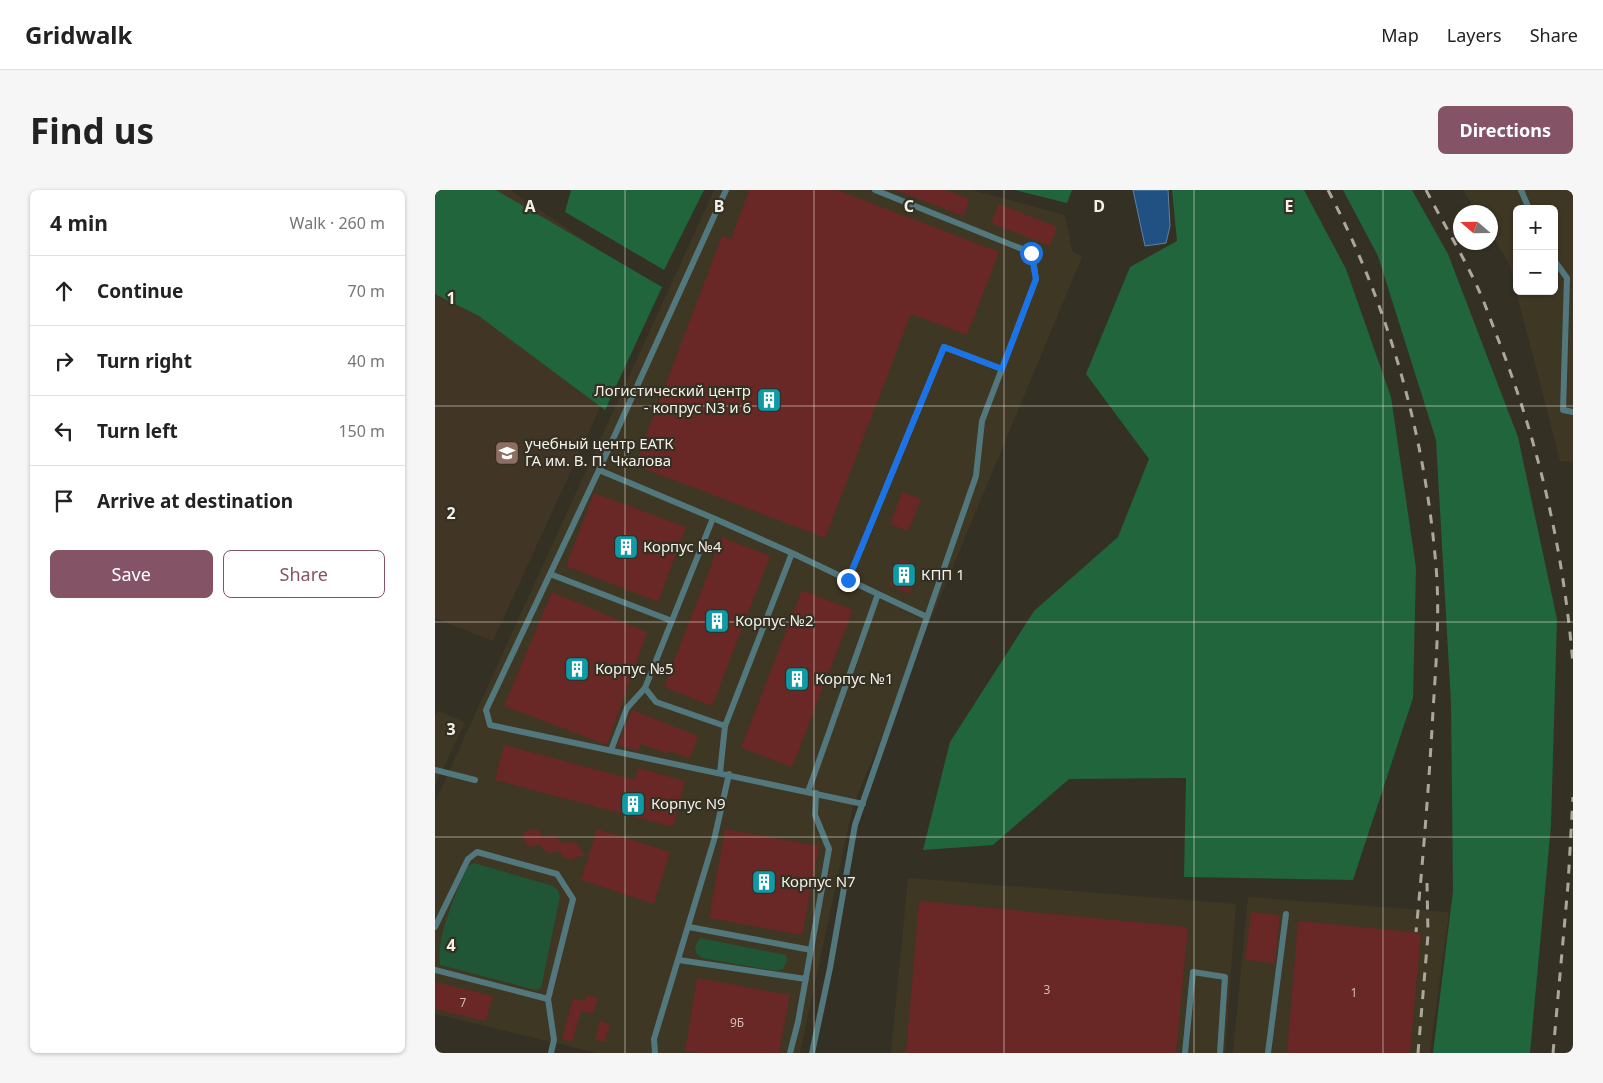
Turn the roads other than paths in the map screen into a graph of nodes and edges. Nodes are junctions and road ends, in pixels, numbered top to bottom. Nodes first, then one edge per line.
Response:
1 (726, 190) edge
2 (875, 190) edge
3 (1521, 190) edge
4 (1527, 205) edge
5 (1558, 266) edge
6 (1002, 369) junction
7 (1573, 412) edge
8 (599, 470) junction
9 (713, 518) junction
10 (792, 553) junction
11 (550, 574) junction
12 (848, 580) junction
13 (877, 594) junction
14 (927, 617) junction
15 (672, 621) junction
16 (645, 688) junction
17 (725, 726) junction
18 (611, 750) junction
19 (435, 770) edge
20 (720, 773) junction
21 (729, 774) junction
22 (475, 780) dead end
23 (808, 792) junction
24 (816, 793) junction
25 (863, 804) junction
26 (1287, 914) dead end
27 (435, 927) edge
28 (689, 927) junction
29 (811, 950) junction
30 (679, 960) junction
31 (435, 970) edge
32 (806, 979) junction
33 (548, 999) junction
34 (551, 1053) edge
35 (655, 1053) edge
36 (790, 1053) edge
37 (811, 1053) edge
38 (1185, 1053) edge
39 (1220, 1053) edge
40 (1268, 1053) edge

1 - 8 lane
2 - 6 lane
3 - 4 lane
5 - 7 lane
6 - 12 lane
6 - 14 lane
8 - 9 lane
8 - 11 lane
9 - 10 lane
9 - 15 lane
10 - 12 lane
10 - 17 lane
11 - 15 lane
11 - 18 lane
12 - 13 lane
13 - 14 lane
13 - 23 lane
14 - 25 lane
15 - 16 lane
16 - 17 lane
16 - 18 lane
17 - 20 lane
18 - 20 lane
19 - 22 lane
20 - 21 lane
21 - 23 lane
21 - 28 lane
23 - 24 lane
24 - 25 lane
24 - 29 lane
25 - 37 lane
26 - 40 lane
27 - 33 lane
28 - 29 lane
28 - 30 lane
29 - 32 lane
30 - 32 lane
30 - 35 lane
31 - 33 lane
32 - 36 lane
33 - 34 lane
38 - 39 lane

